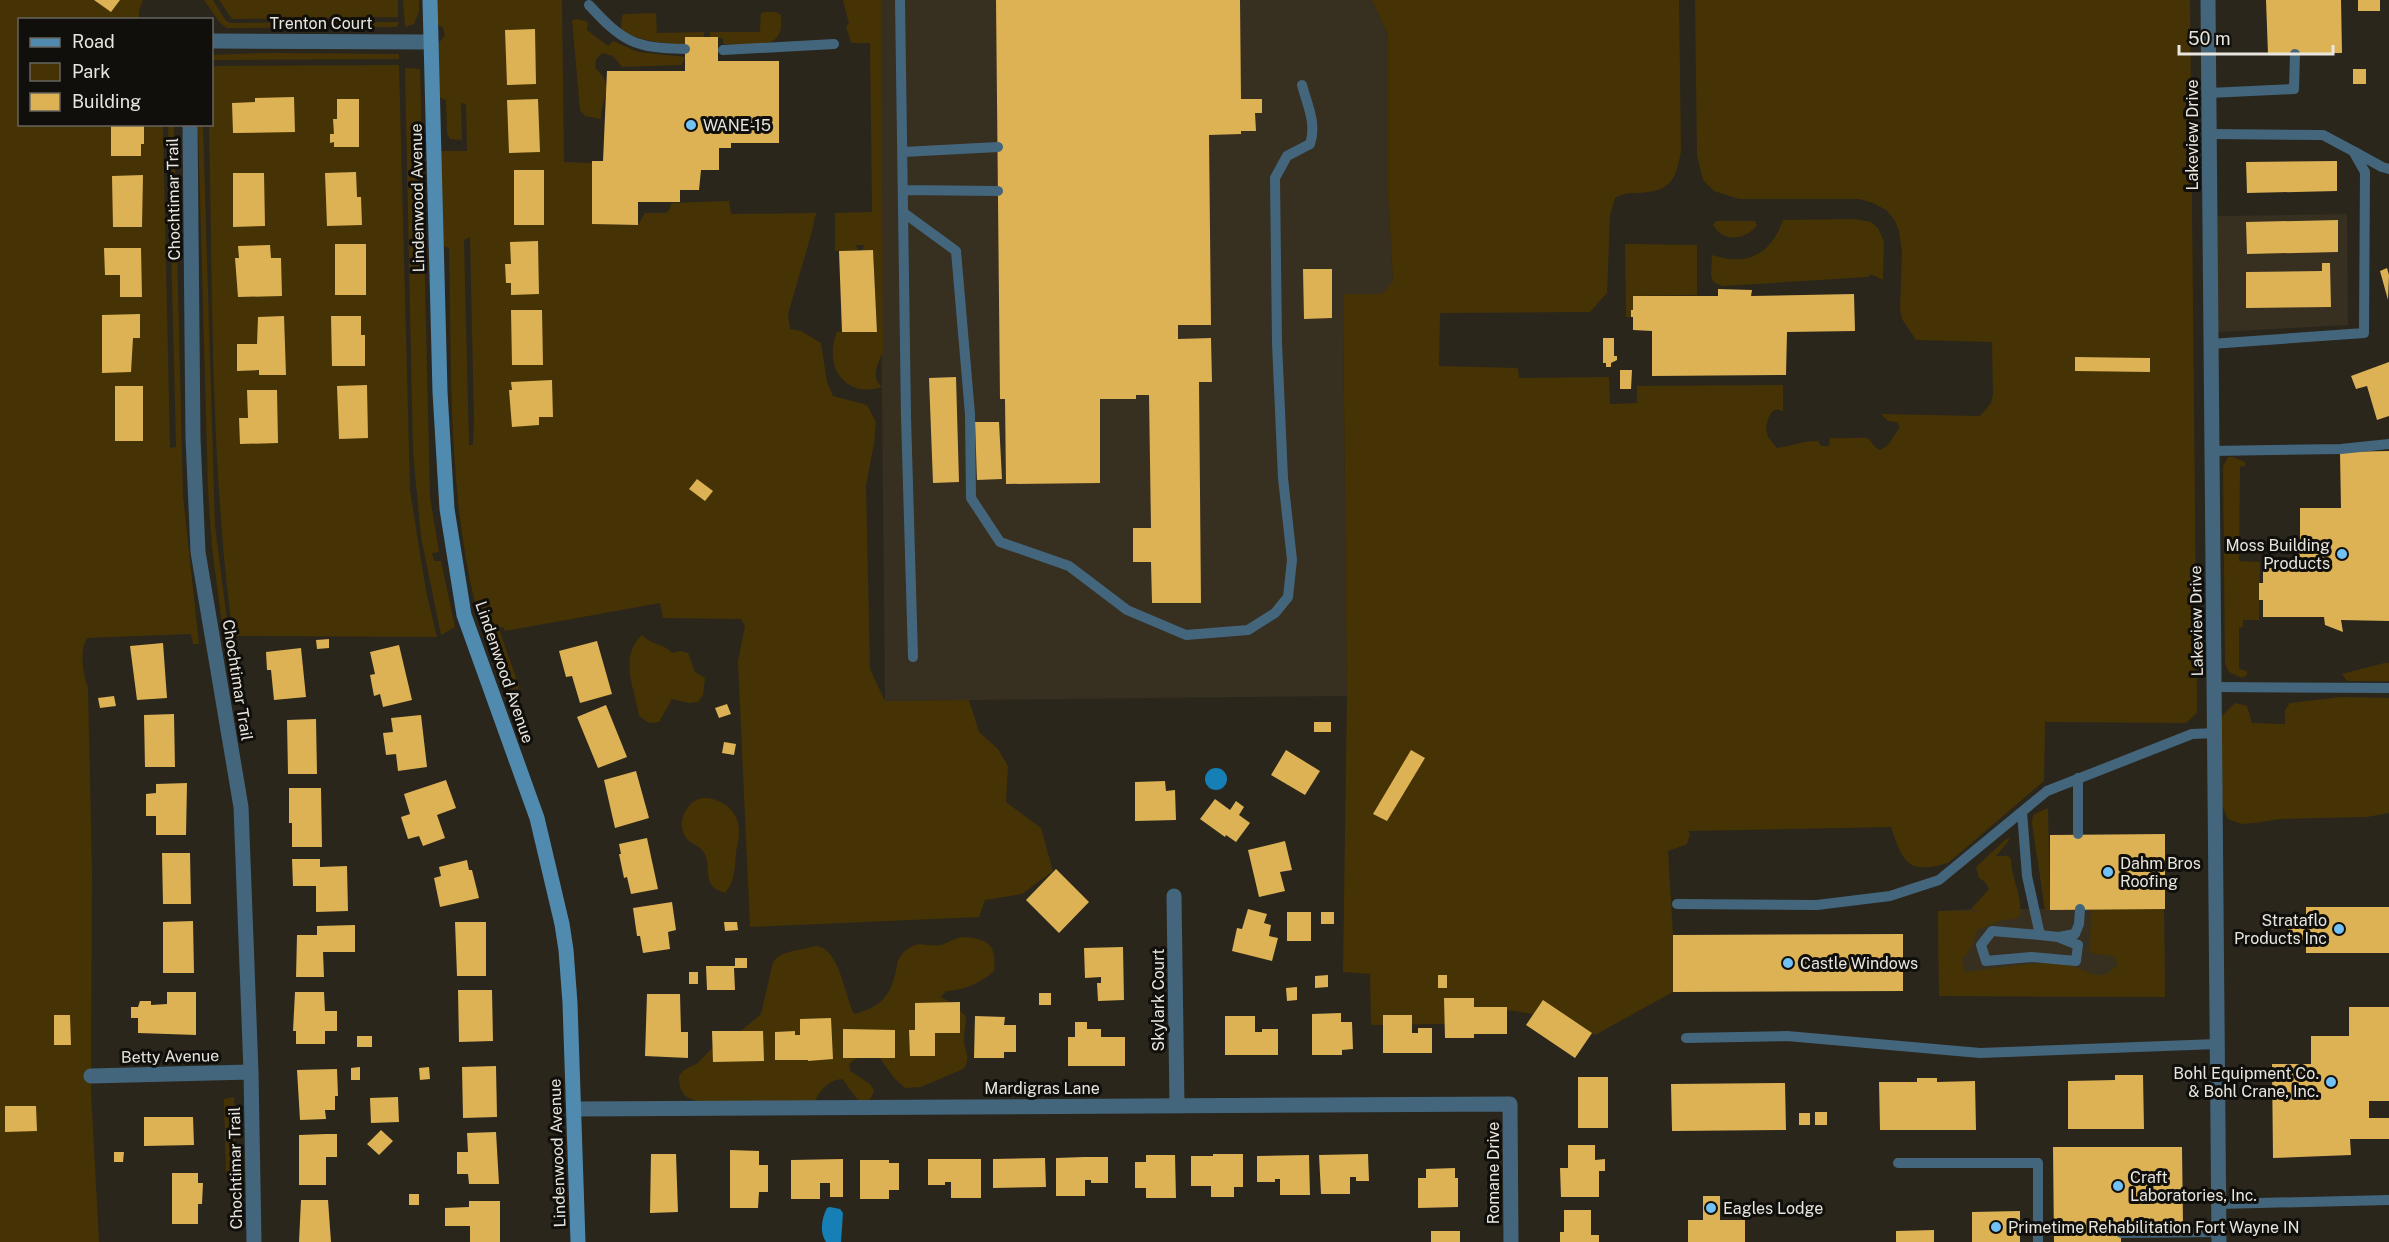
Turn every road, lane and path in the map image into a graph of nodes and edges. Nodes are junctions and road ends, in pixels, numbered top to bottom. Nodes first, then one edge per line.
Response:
1 (430, 0) edge
2 (900, 0) edge
3 (2208, 0) edge
4 (589, 5) dead end
5 (213, 41) edge
6 (431, 42) junction
7 (834, 44) dead end
8 (685, 50) dead end
9 (723, 50) dead end
10 (2295, 54) dead end
11 (1302, 85) dead end
12 (2209, 93) junction
13 (190, 126) edge
14 (2210, 134) junction
15 (998, 147) dead end
16 (2353, 151) junction
17 (903, 152) junction
18 (2389, 169) edge
19 (904, 190) junction
20 (998, 191) dead end
21 (904, 213) junction
22 (2211, 344) junction
23 (2389, 444) edge
24 (2212, 451) junction
25 (913, 657) dead end
26 (2214, 687) junction
27 (2389, 688) edge
28 (2215, 734) junction
29 (2078, 778) junction
30 (2022, 812) junction
31 (2078, 834) dead end
32 (1174, 896) dead end
33 (1677, 904) dead end
34 (2080, 909) dead end
35 (2040, 935) junction
36 (2058, 937) junction
37 (1686, 1038) dead end
38 (2217, 1044) junction
39 (251, 1072) junction
40 (91, 1076) dead end
41 (1510, 1104) joint
42 (1177, 1105) junction
43 (574, 1109) junction
44 (1898, 1163) dead end
45 (2389, 1200) edge
46 (2218, 1204) junction
47 (2121, 1233) dead end
48 (2219, 1237) edge
49 (254, 1242) edge
50 (578, 1242) edge
51 (1511, 1242) edge
52 (2038, 1242) edge

1 - 6 street, Lindenwood Avenue
2 - 17 lane
3 - 12 street, Lakeview Drive
4 - 8 lane
5 - 6 street, Trenton Court
6 - 43 street, Lindenwood Avenue
7 - 9 lane
10 - 12 lane
11 - 21 lane
12 - 14 street, Lakeview Drive
13 - 39 street, Chochtimar Trail
14 - 16 lane
14 - 22 street, Lakeview Drive
15 - 17 lane
16 - 18 lane
16 - 22 lane
17 - 19 lane
19 - 20 lane
19 - 21 lane
21 - 25 lane
22 - 24 street, Lakeview Drive
23 - 24 lane
24 - 26 street, Lakeview Drive
26 - 27 lane
26 - 28 street, Lakeview Drive
28 - 29 lane
28 - 38 street, Lakeview Drive
29 - 30 lane
29 - 31 lane
30 - 33 lane
30 - 35 lane
32 - 42 street, Skylark Court
34 - 36 lane
35 - 36 lane
35 - 36 lane
37 - 38 lane
38 - 46 street, Lakeview Drive
39 - 40 street, Betty Avenue
39 - 49 street, Chochtimar Trail
41 - 42 street, Mardigras Lane
41 - 51 street, Romane Drive
42 - 43 street, Mardigras Lane
43 - 50 street, Lindenwood Avenue
44 - 52 lane
45 - 46 lane
46 - 48 street, Lakeview Drive
47 - 48 lane

